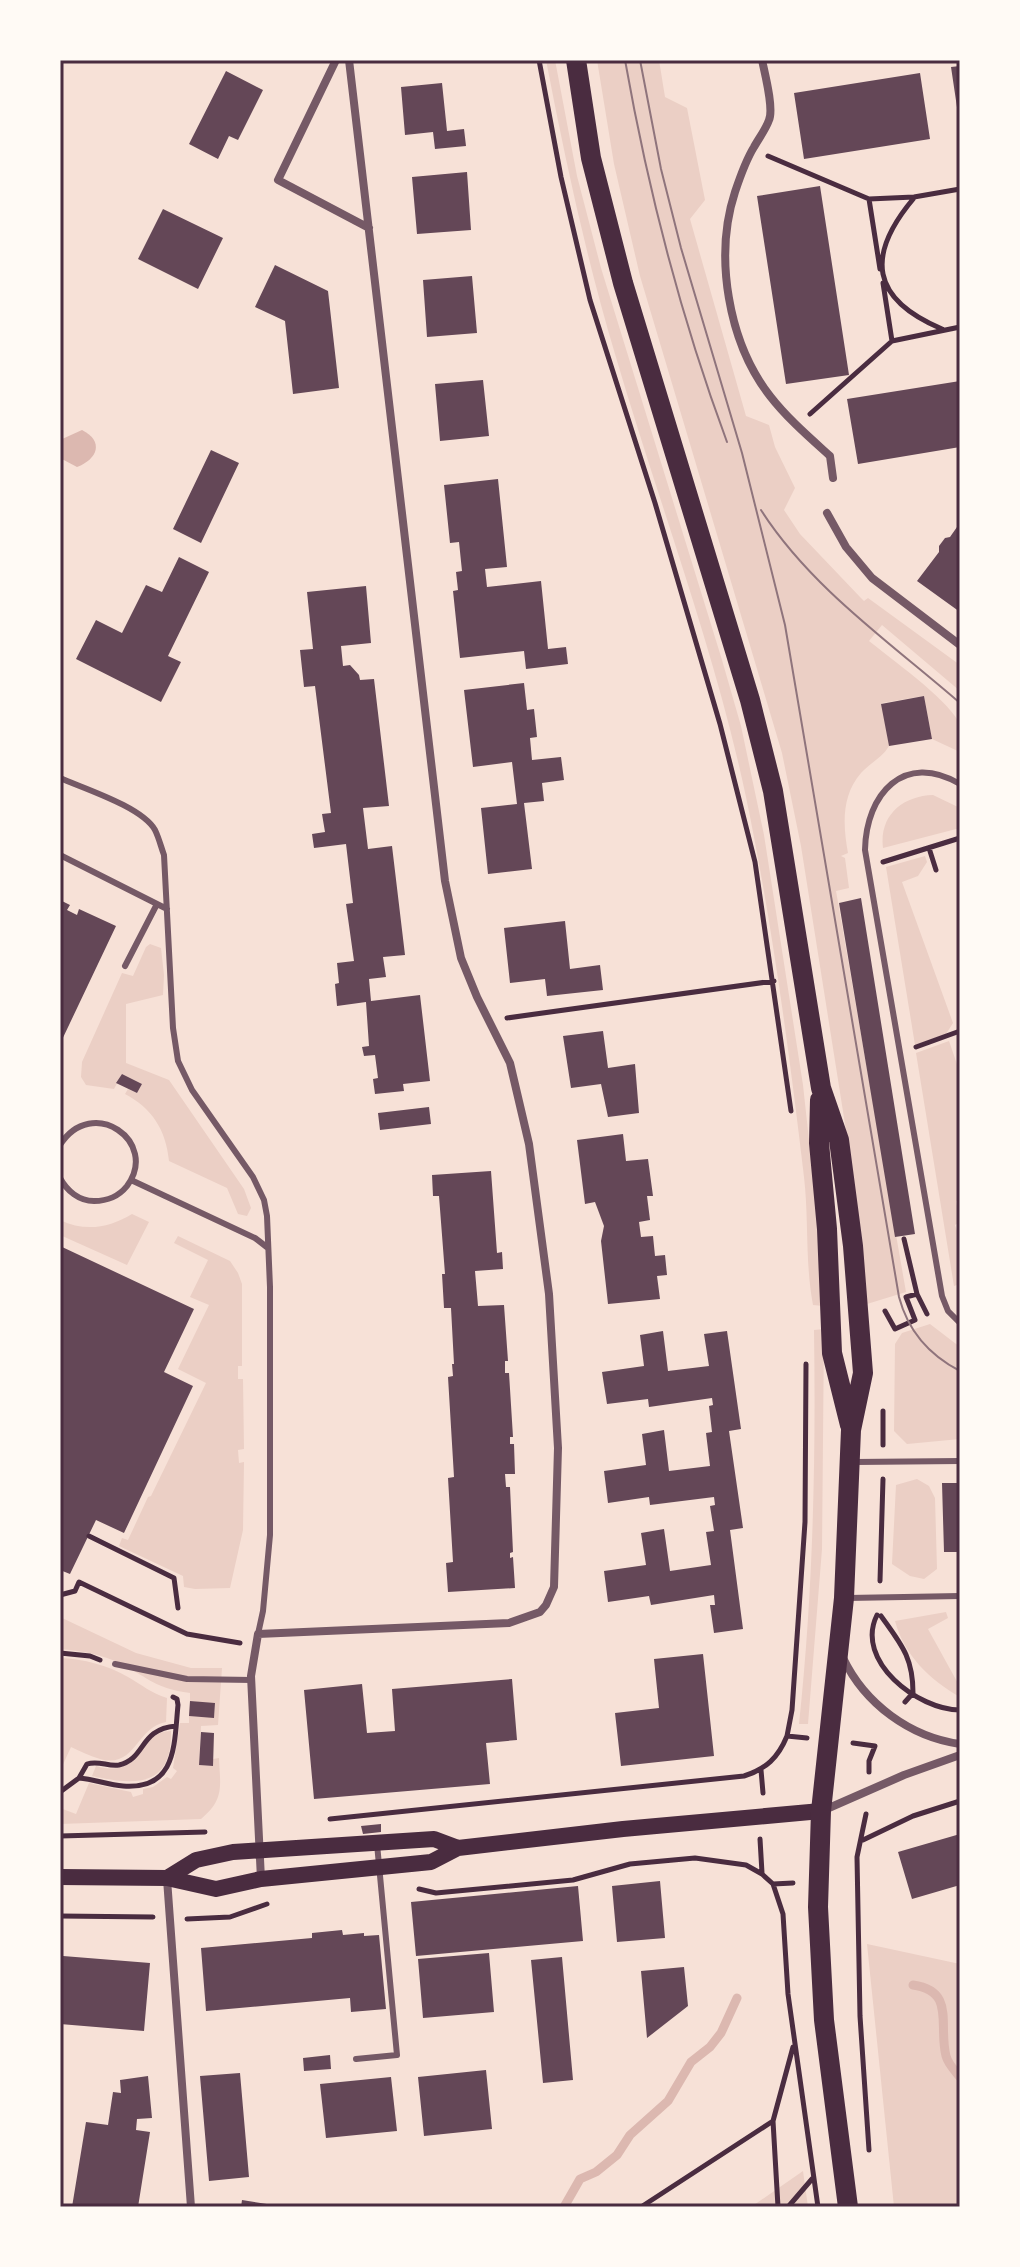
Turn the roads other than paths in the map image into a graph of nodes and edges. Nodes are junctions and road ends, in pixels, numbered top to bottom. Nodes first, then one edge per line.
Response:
1 (336, 60) edge
2 (349, 60) edge
3 (576, 60) edge
4 (762, 60) edge
5 (369, 228) junction
6 (833, 478) dead end
7 (827, 513) dead end
8 (960, 645) edge
9 (60, 778) edge
10 (960, 784) edge
11 (60, 855) edge
12 (157, 904) junction
13 (167, 909) junction
14 (125, 966) dead end
15 (821, 1088) junction
16 (60, 1145) edge
17 (60, 1178) edge
18 (131, 1180) junction
19 (268, 1248) junction
20 (960, 1323) edge
21 (851, 1430) junction
22 (960, 1461) edge
23 (851, 1463) junction
24 (960, 1596) edge
25 (844, 1598) junction
26 (258, 1634) junction
27 (839, 1649) junction
28 (115, 1664) dead end
29 (252, 1680) junction
30 (960, 1744) edge
31 (960, 1755) edge
32 (821, 1811) junction
33 (377, 1844) junction
34 (458, 1848) junction
35 (260, 1851) junction
36 (380, 1867) junction
37 (60, 1877) edge
38 (167, 1878) junction
39 (261, 1879) junction
40 (356, 2059) dead end
41 (191, 2207) edge
42 (848, 2207) edge

1 - 5 street
2 - 5 street
3 - 15 main road
4 - 6 street
5 - 26 street
7 - 8 street
9 - 13 lane
10 - 20 lane
11 - 12 lane
12 - 13 lane
12 - 14 lane
13 - 19 lane
15 - 21 main road
15 - 21 main road
16 - 18 lane
17 - 18 lane
18 - 19 lane
19 - 26 lane
21 - 23 main road
22 - 23 lane
23 - 25 main road
24 - 25 lane
25 - 27 main road
26 - 29 street
27 - 30 street
27 - 32 main road
28 - 29 lane
29 - 35 street
31 - 32 street
32 - 34 main road
32 - 42 main road
33 - 34 main road
33 - 35 main road
33 - 36 lane
34 - 36 main road
35 - 38 main road
35 - 39 street
36 - 39 main road
36 - 40 lane
37 - 38 main road
38 - 39 main road
38 - 41 street

